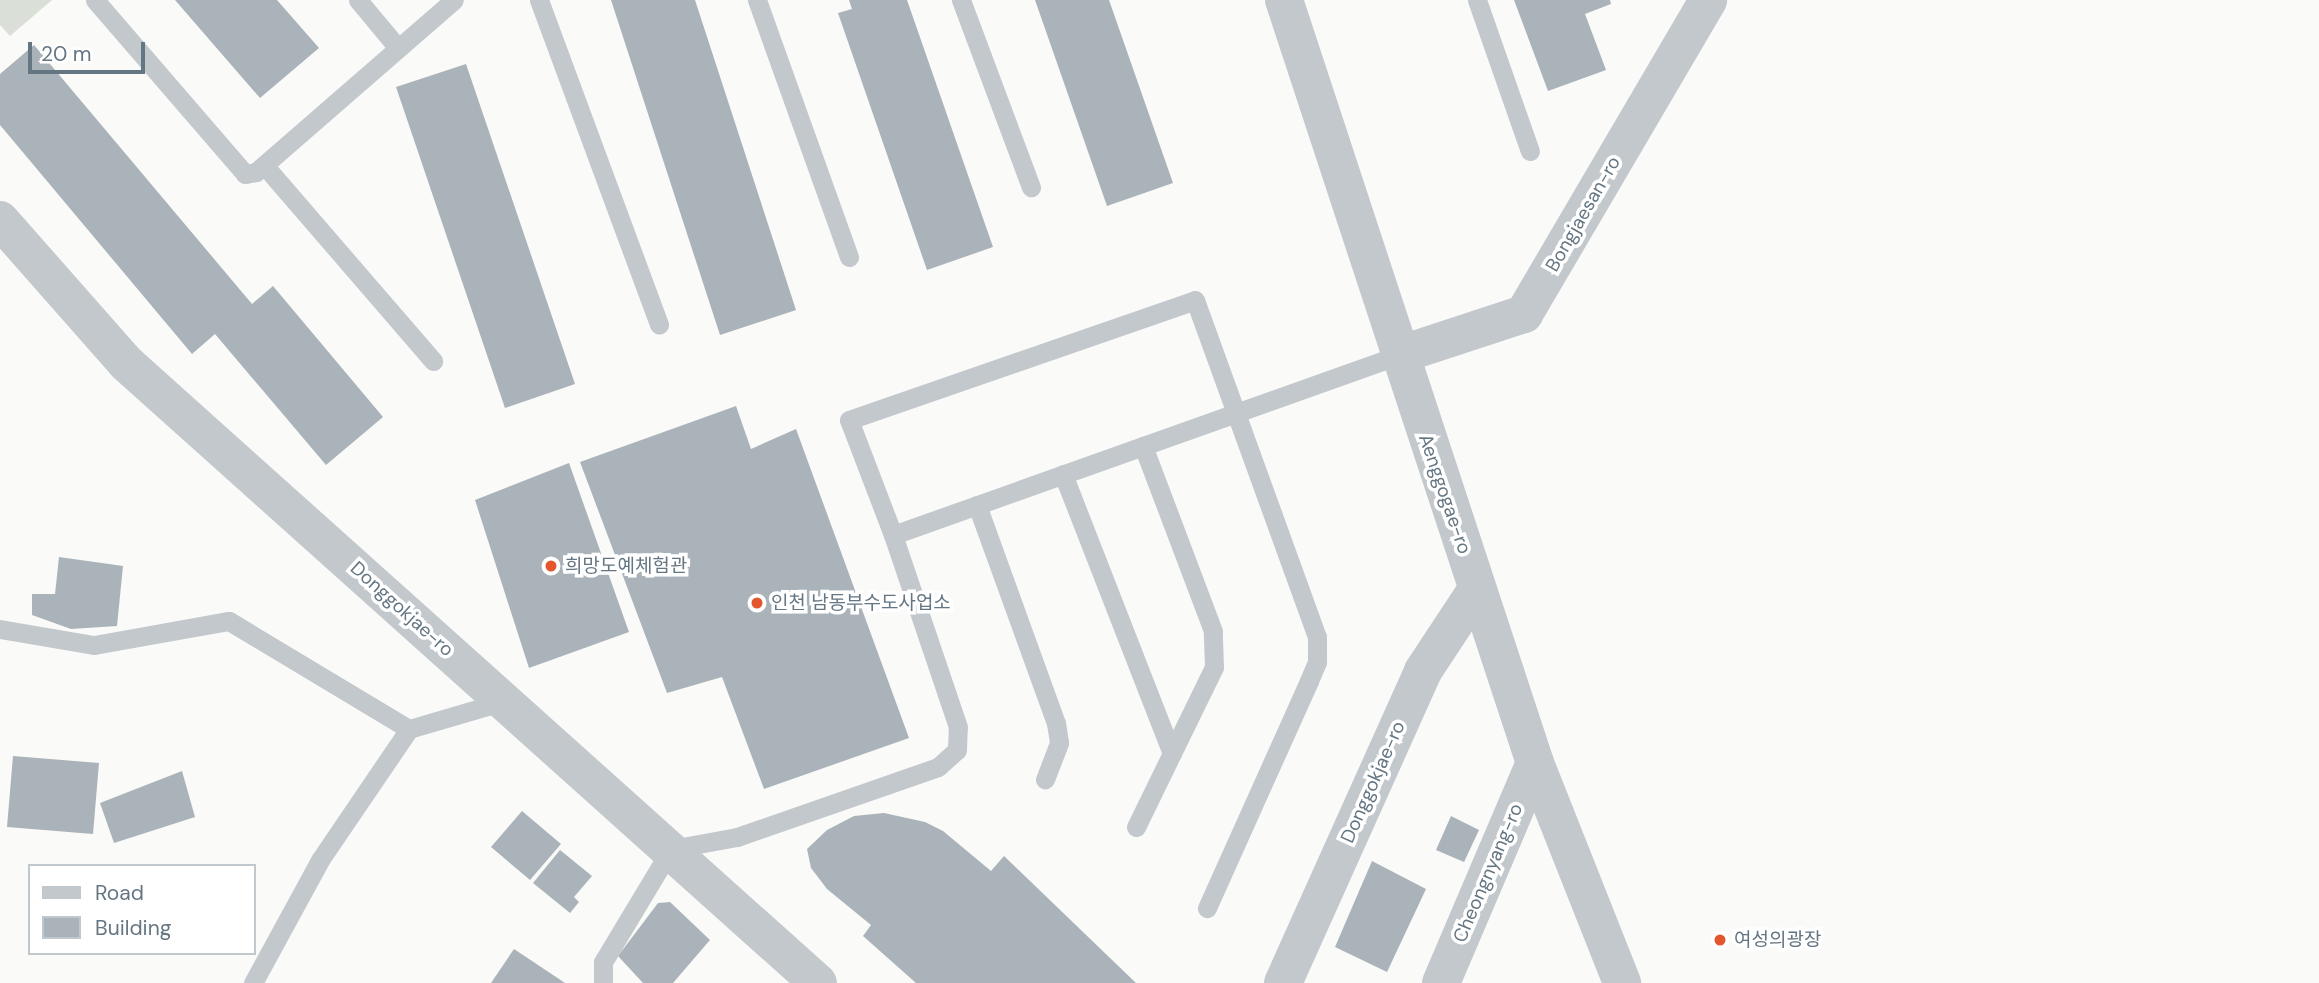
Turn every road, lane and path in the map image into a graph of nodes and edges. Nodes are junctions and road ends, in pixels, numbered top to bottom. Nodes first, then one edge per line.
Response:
1 (95, 0) edge
2 (358, 0) edge
3 (454, 0) edge
4 (539, 0) edge
5 (757, 0) edge
6 (961, 0) edge
7 (1284, 0) edge
8 (1477, 0) edge
9 (1708, 0) edge
10 (398, 48) junction
11 (1530, 151) dead end
12 (264, 165) junction
13 (1031, 187) dead end
14 (4, 230) edge
15 (849, 257) dead end
16 (659, 325) dead end
17 (1399, 355) junction
18 (433, 361) dead end
19 (1234, 414) junction
20 (1143, 446) junction
21 (1063, 474) junction
22 (977, 505) junction
23 (892, 535) junction
24 (1477, 589) junction
25 (0, 629) edge
26 (505, 701) junction
27 (409, 729) junction
28 (1172, 753) junction
29 (1535, 763) junction
30 (1045, 779) dead end
31 (1136, 827) dead end
32 (671, 849) junction
33 (1208, 908) dead end
34 (253, 983) edge
35 (603, 983) edge
36 (818, 983) edge
37 (1283, 983) edge
38 (1441, 983) edge
39 (1622, 983) edge

1 - 12 lane
2 - 10 lane
3 - 10 lane
4 - 16 lane
5 - 15 lane
6 - 13 lane
7 - 17 street, Aenggogae-ro
8 - 11 lane
9 - 17 street, Bongjaesan-ro
10 - 12 lane
12 - 18 lane
14 - 26 street, Donggokjae-ro
17 - 19 lane
17 - 24 street, Aenggogae-ro
19 - 20 lane
19 - 23 lane
19 - 33 lane
20 - 21 lane
20 - 28 lane
21 - 22 lane
21 - 28 lane
22 - 23 lane
22 - 30 lane
23 - 32 lane
24 - 29 street, Aenggogae-ro
24 - 37 street, Donggokjae-ro
25 - 27 lane
26 - 27 lane
26 - 32 street, Donggokjae-ro
27 - 34 lane
28 - 31 lane
29 - 38 street, Cheongnyang-ro
29 - 39 street, Aenggogae-ro
32 - 35 lane
32 - 36 street, Donggokjae-ro

